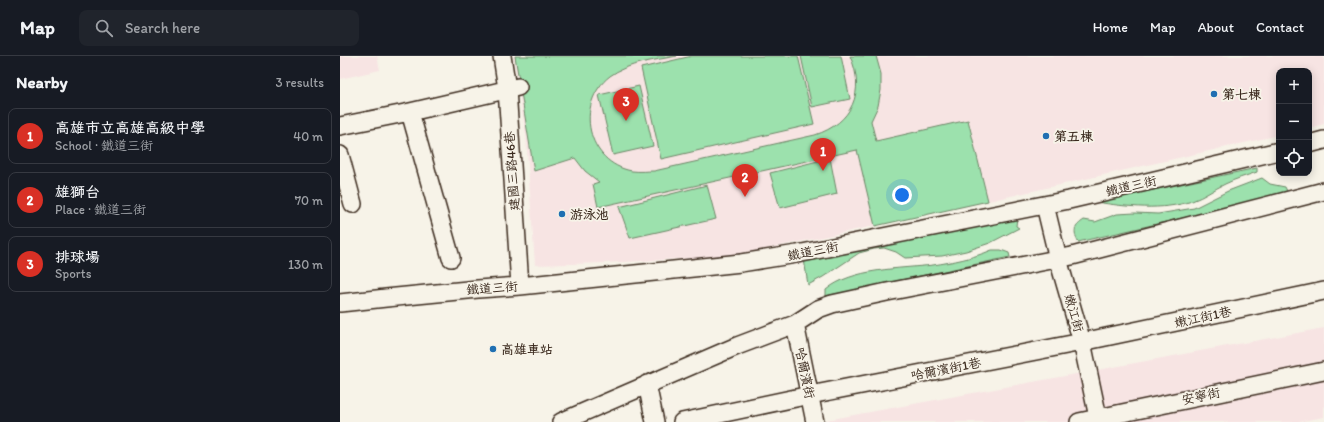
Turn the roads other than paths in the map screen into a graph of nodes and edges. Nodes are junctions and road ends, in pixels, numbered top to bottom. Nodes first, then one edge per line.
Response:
1 (502, 56) edge
2 (512, 88) junction
3 (410, 112) junction
4 (340, 126) edge
5 (1276, 151) edge
6 (340, 155) edge
7 (1324, 191) edge
8 (353, 204) dead end
9 (1045, 205) junction
10 (451, 258) dead end
11 (1058, 259) junction
12 (520, 286) junction
13 (1324, 291) edge
14 (340, 303) edge
15 (795, 324) junction
16 (1082, 342) junction
17 (1324, 371) edge
18 (647, 384) junction
19 (810, 395) junction
20 (1099, 420) edge
21 (561, 422) edge
22 (655, 422) edge
23 (682, 422) edge
24 (815, 422) edge
25 (1079, 422) edge

1 - 2 street, 建國三路46巷
2 - 3 street
2 - 12 street, 建國三路46巷
3 - 4 street
3 - 10 street
5 - 9 street, 鐵道三街
6 - 8 street
7 - 11 street
9 - 11 street, 嫩江街
9 - 12 street, 鐵道三街
11 - 15 street
11 - 16 street, 嫩江街
12 - 14 street, 鐵道三街
13 - 16 street, 嫩江街1巷
15 - 18 street
15 - 19 street, 哈爾濱街
16 - 19 street, 哈爾濱街1巷
16 - 20 street, 嫩江街
17 - 20 street, 安寧街
18 - 21 street
18 - 22 street
19 - 23 street, 哈爾濱街1巷
19 - 24 street, 哈爾濱街
20 - 25 street, 安寧街

